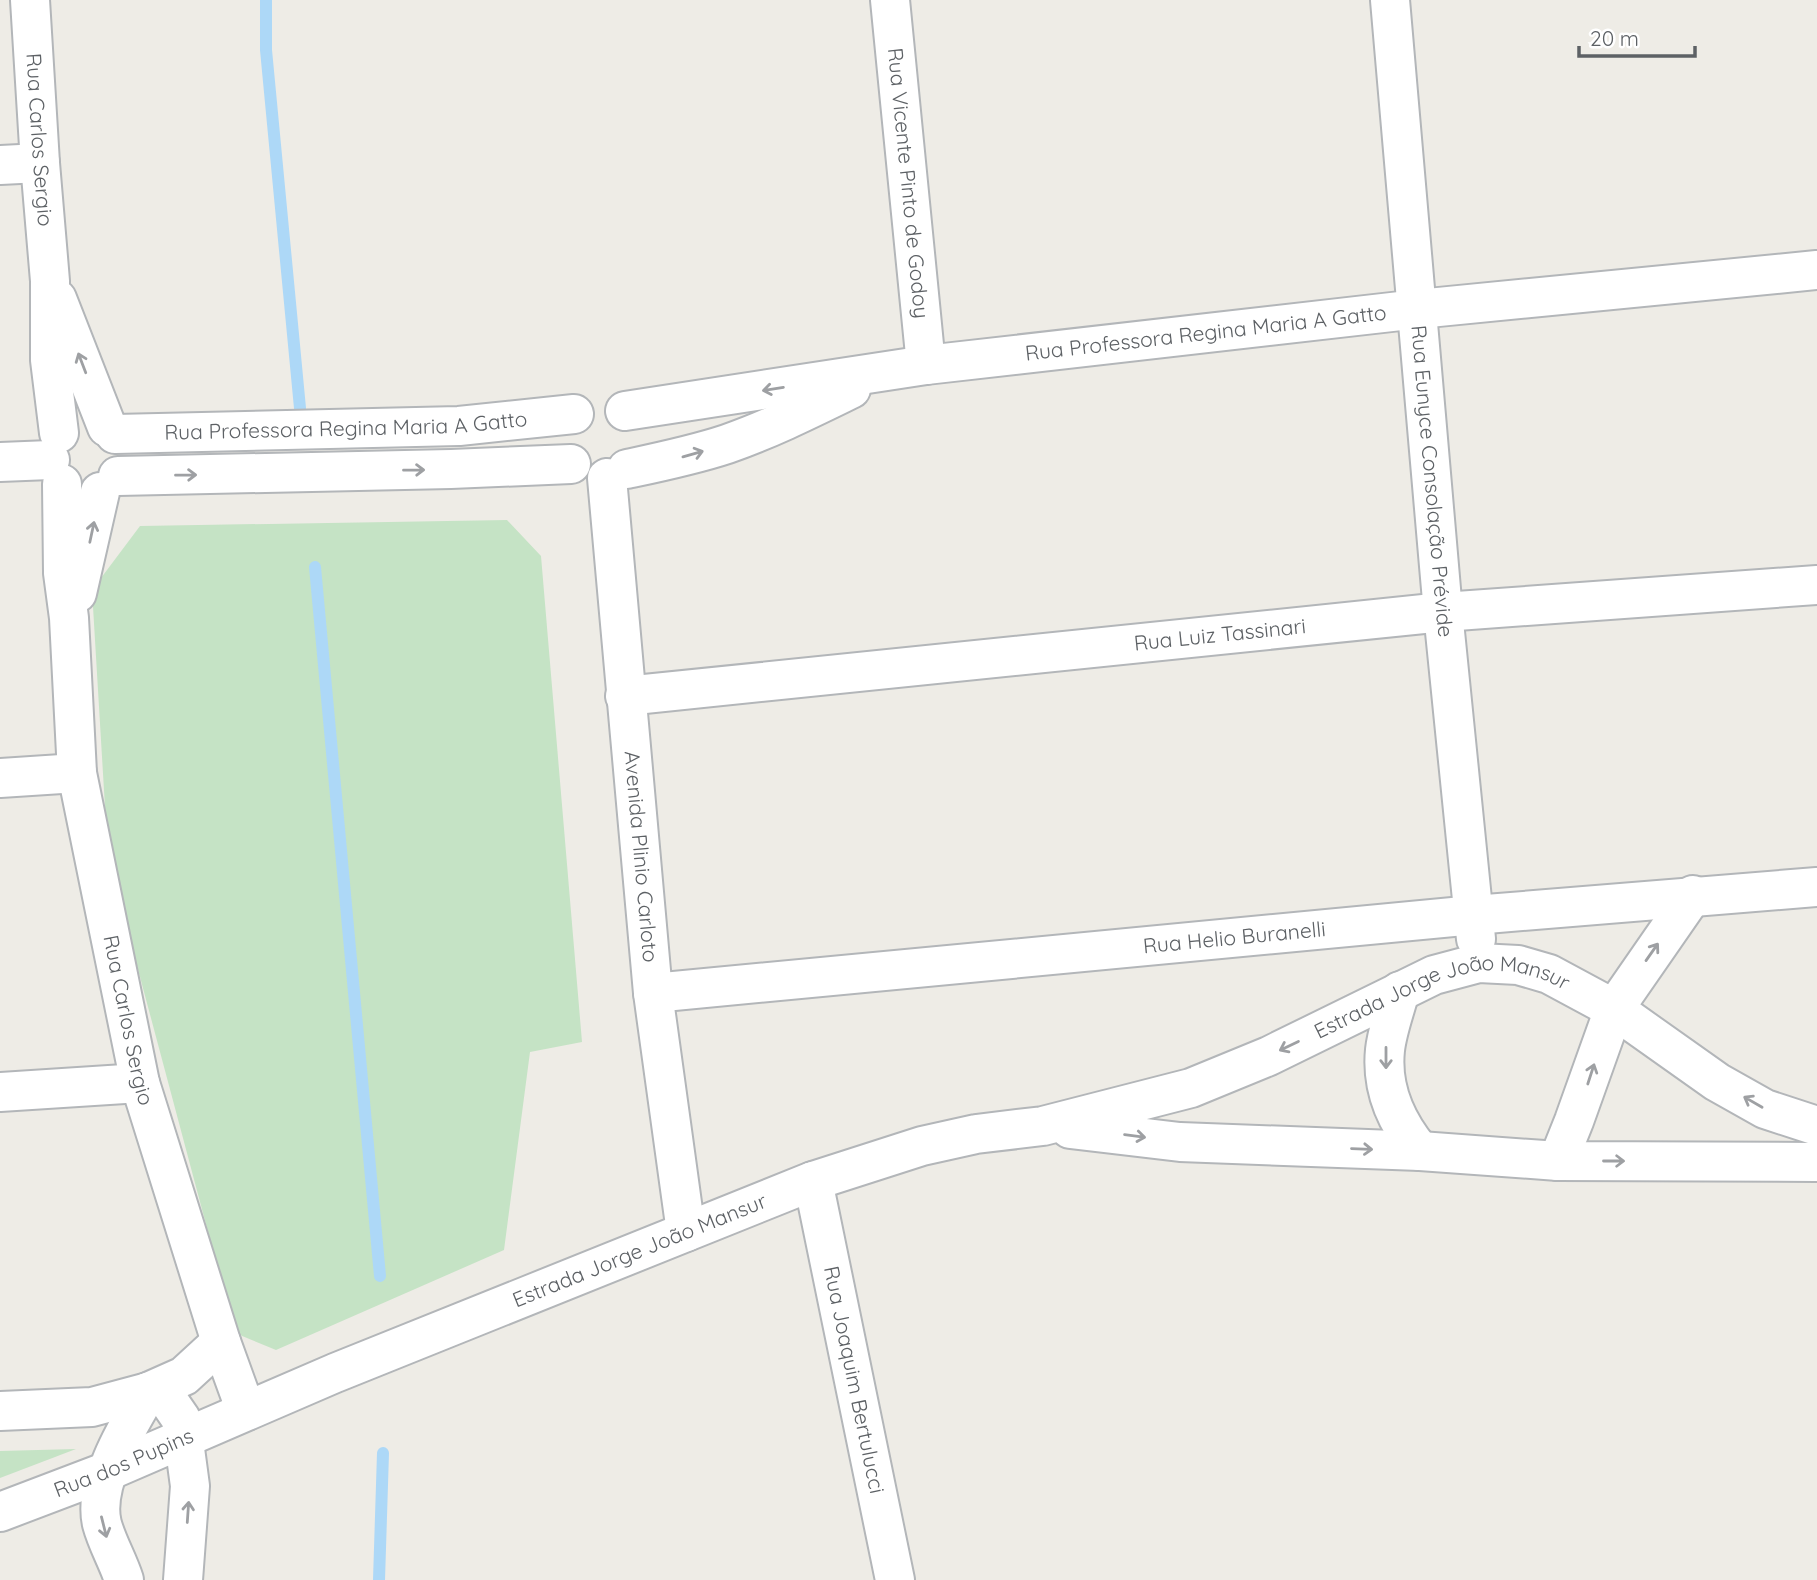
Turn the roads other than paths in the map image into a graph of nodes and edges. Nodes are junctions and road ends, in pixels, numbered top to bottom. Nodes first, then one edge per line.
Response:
1 (30, 0) edge
2 (890, 0) edge
3 (1390, 0) edge
4 (40, 163) junction
5 (0, 165) edge
6 (1817, 270) edge
7 (50, 281) junction
8 (1418, 309) junction
9 (926, 365) junction
10 (889, 372) junction
11 (625, 411) junction
12 (574, 414) junction
13 (111, 431) junction
14 (57, 459) junction
15 (0, 462) edge
16 (571, 464) junction
17 (617, 474) junction
18 (109, 484) junction
19 (1817, 584) edge
20 (1443, 611) junction
21 (69, 618) junction
22 (625, 696) junction
23 (77, 774) junction
24 (0, 778) edge
25 (1817, 887) edge
26 (1693, 895) junction
27 (1474, 915) junction
28 (1479, 962) junction
29 (1400, 991) junction
30 (653, 993) junction
31 (1614, 1009) junction
32 (140, 1083) junction
33 (0, 1092) edge
34 (1043, 1126) junction
35 (1817, 1126) edge
36 (1420, 1151) junction
37 (1558, 1161) junction
38 (1817, 1162) edge
39 (813, 1181) junction
40 (686, 1232) junction
41 (221, 1342) junction
42 (148, 1392) junction
43 (0, 1410) edge
44 (246, 1411) junction
45 (184, 1438) junction
46 (108, 1471) junction
47 (0, 1512) edge
48 (124, 1580) edge
49 (183, 1580) edge
50 (895, 1580) edge

1 - 4 street, Rua Carlos Sergio
2 - 9 street, Rua Vicente Pinto de Godoy
3 - 8 street, Rua Eunyce Consolação Prévide
4 - 5 street
4 - 7 street, Rua Carlos Sergio
6 - 8 street, Rua Professora Regina Maria A Gatto
13 -> 7 street, Rua Carlos Sergio
7 - 14 street, Rua Carlos Sergio
8 - 9 street, Rua Professora Regina Maria A Gatto
8 - 20 street, Rua Eunyce Consolação Prévide
9 - 10 street, Rua Professora Regina Maria A Gatto
10 -> 11 street, Rua Professora Regina Maria A Gatto
17 -> 10 street, Rua Professora Regina Maria A Gatto
11 - 12 street
11 - 17 street
12 - 13 street, Rua Professora Regina Maria A Gatto
12 - 16 street
13 - 14 street
13 - 18 street
14 - 15 street
14 - 18 street
14 - 21 street, Rua Carlos Sergio
16 - 17 street
18 -> 16 street, Rua Professora Regina Maria A Gatto
17 - 22 street, Avenida Plinio Carloto
21 -> 18 street, Rua Carlos Sergio
19 - 20 street, Rua Luiz Tassinari
20 - 22 street, Rua Luiz Tassinari
20 - 27 street, Rua Eunyce Consolação Prévide
21 - 23 street, Rua Carlos Sergio
22 - 30 street, Avenida Plinio Carloto
23 - 24 street
23 - 32 street, Rua Carlos Sergio
25 - 26 street, Rua Helio Buranelli
26 - 27 street, Rua Helio Buranelli
31 -> 26 street
27 - 28 street, Rua Eunyce Consolação Prévide
27 - 30 street, Rua Helio Buranelli
28 - 29 street, Estrada Jorge João Mansur
28 - 31 street, Estrada Jorge João Mansur
29 -> 34 street, Estrada Jorge João Mansur
29 -> 36 street
30 - 40 street, Avenida Plinio Carloto
35 -> 31 street, Estrada Jorge João Mansur
37 -> 31 street
32 - 33 street
32 - 41 street, Rua Carlos Sergio
34 -> 36 street, Estrada Jorge João Mansur
34 - 39 street, Estrada Jorge João Mansur
36 - 37 street, Estrada Jorge João Mansur
37 -> 38 street, Estrada Jorge João Mansur
39 - 40 street, Estrada Jorge João Mansur
39 - 50 street, Rua Joaquim Bertulucci
40 - 44 street, Estrada Jorge João Mansur
41 - 42 street
41 - 44 street, Rua Carlos Sergio
42 - 43 street
42 - 45 street
42 - 46 street
44 - 45 street, Rua dos Pupins
45 - 46 street, Rua dos Pupins
49 -> 45 street
46 - 47 street, Rua dos Pupins
46 -> 48 street

